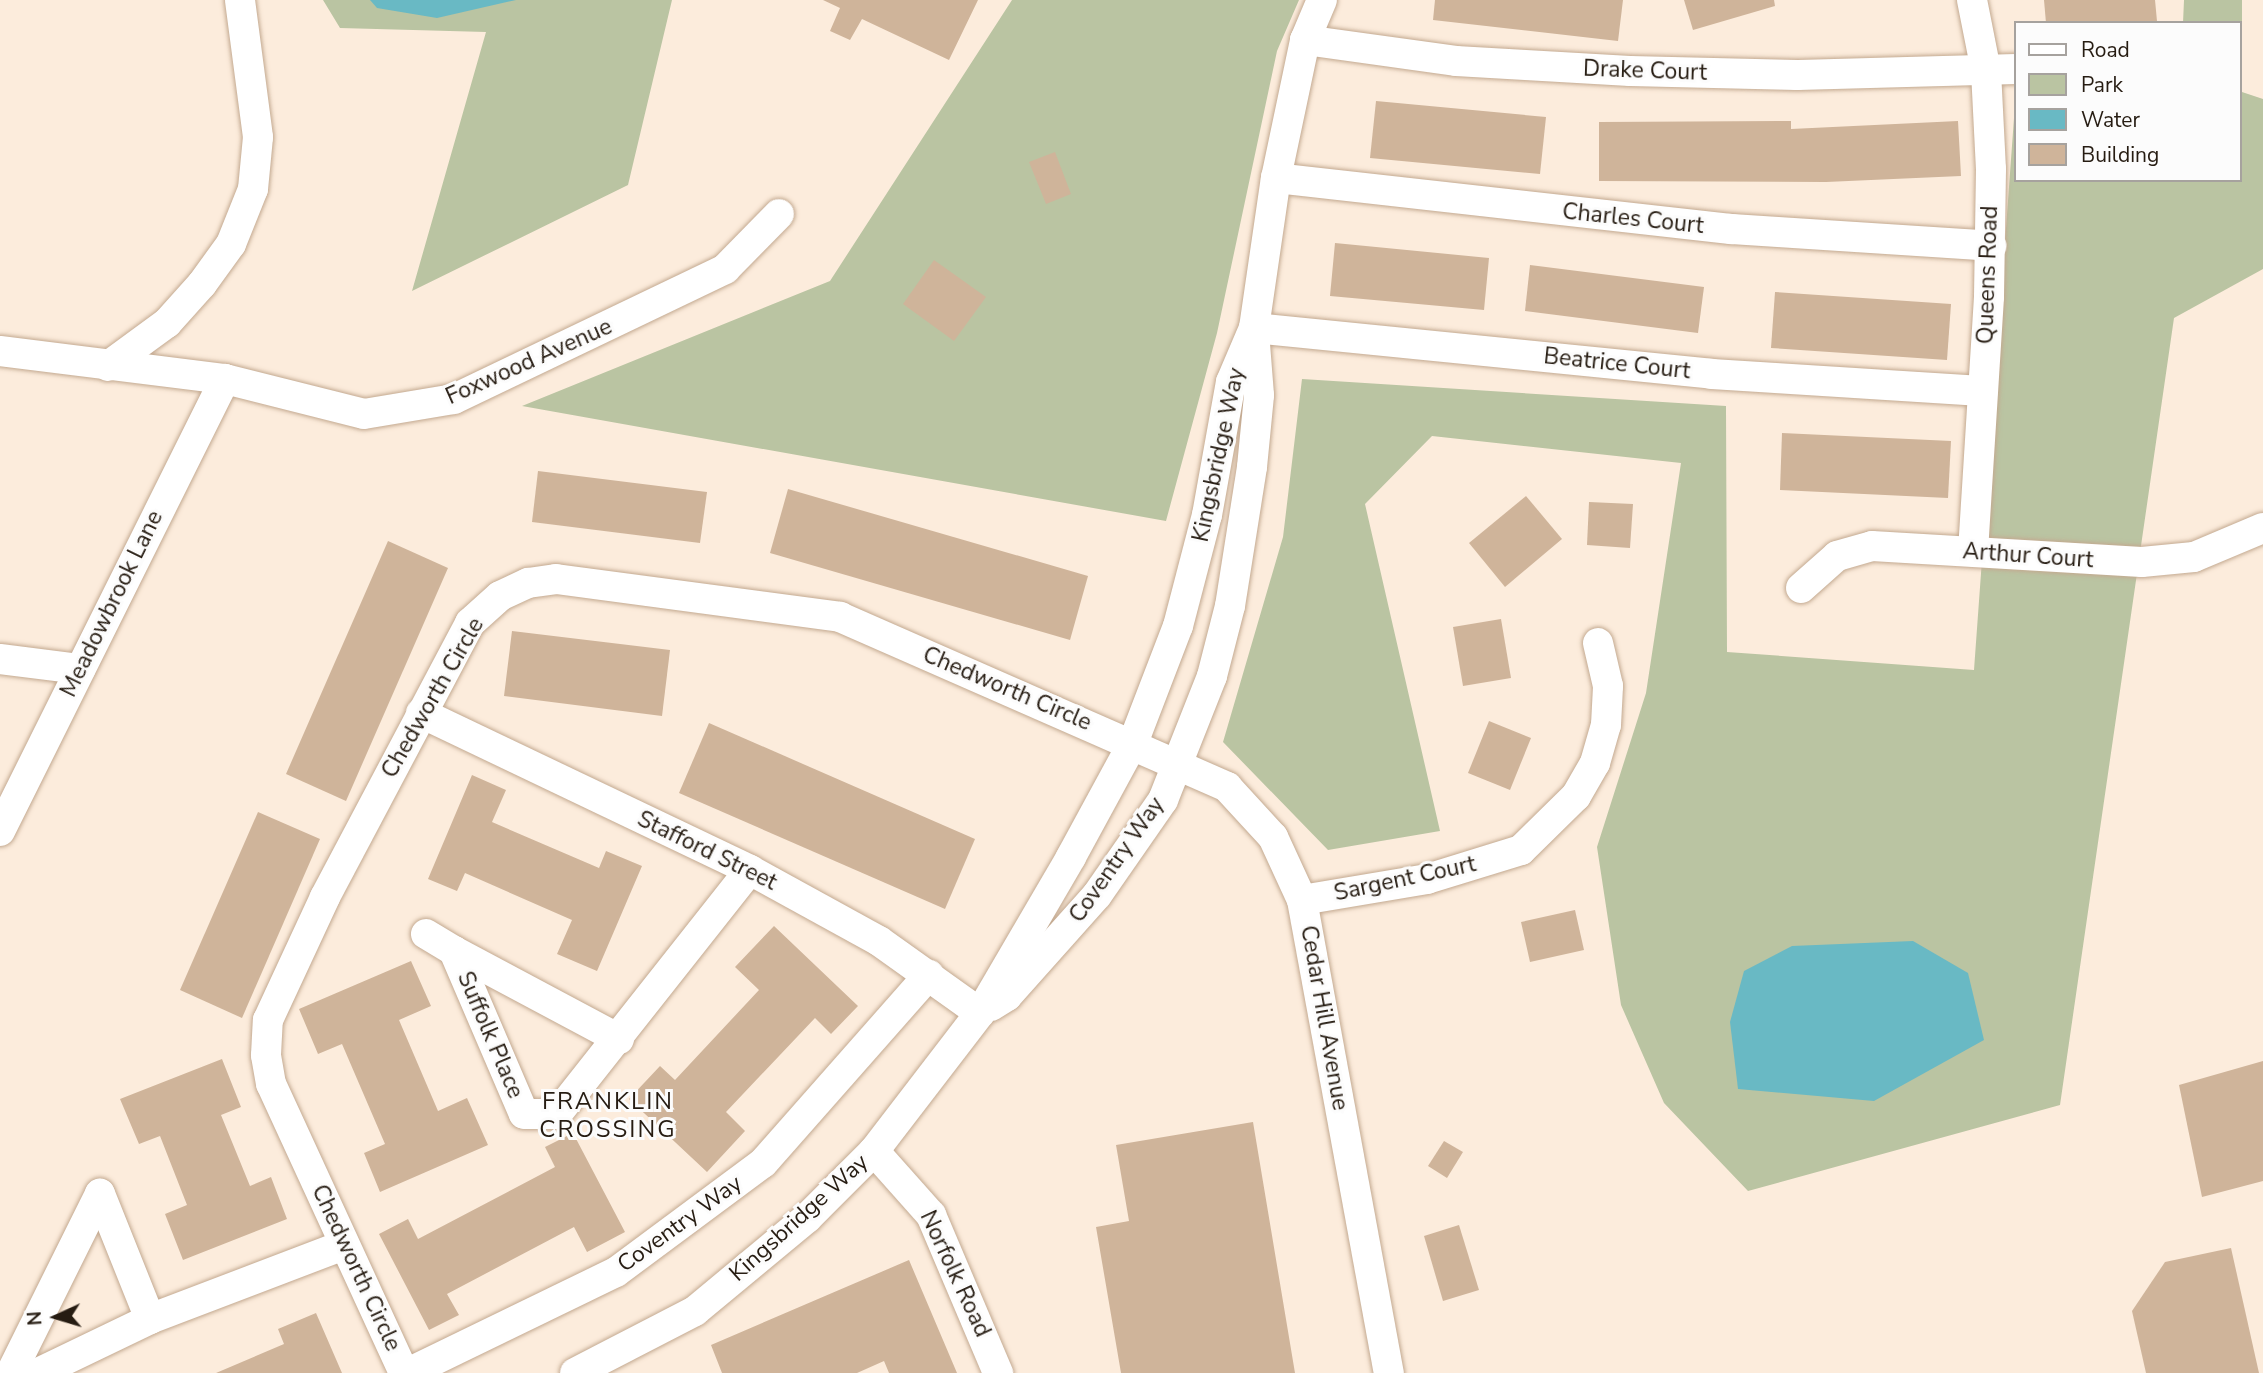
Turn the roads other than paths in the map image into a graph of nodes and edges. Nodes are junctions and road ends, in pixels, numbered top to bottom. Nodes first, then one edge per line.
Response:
1 (240, 0) edge
2 (1322, 0) edge
3 (1972, 0) edge
4 (1305, 40) junction
5 (2014, 69) edge
6 (1986, 71) junction
7 (1276, 178) junction
8 (779, 214) dead end
9 (1991, 246) junction
10 (1254, 328) junction
11 (0, 351) edge
12 (108, 366) junction
13 (225, 379) junction
14 (1982, 391) junction
15 (2263, 528) edge
16 (1973, 551) junction
17 (1801, 588) dead end
18 (1598, 643) dead end
19 (0, 659) edge
20 (80, 669) junction
21 (421, 713) junction
22 (1133, 743) junction
23 (1177, 763) junction
24 (0, 831) edge
25 (750, 870) junction
26 (1302, 900) junction
27 (426, 934) dead end
28 (454, 951) junction
29 (929, 975) junction
30 (980, 1013) junction
31 (619, 1039) junction
32 (874, 1151) junction
33 (344, 1245) junction
34 (150, 1319) junction
35 (11, 1373) edge
36 (38, 1373) edge
37 (406, 1373) edge
38 (576, 1373) edge
39 (998, 1373) edge
40 (1389, 1373) edge

1 - 12 street
2 - 4 street, Kingsbridge Way
3 - 6 street, Queens Road
4 - 6 street, Drake Court
4 - 7 street, Kingsbridge Way
5 - 6 street, Drake Court
6 - 9 street, Queens Road
7 - 9 street, Charles Court
7 - 10 street, Kingsbridge Way
8 - 13 street, Foxwood Avenue
9 - 14 street, Queens Road
10 - 14 street, Beatrice Court
10 - 22 street, Kingsbridge Way
10 - 23 street, Coventry Way
11 - 12 street, Foxwood Avenue
12 - 13 street, Foxwood Avenue
13 - 20 street, Meadowbrook Lane
14 - 16 street, Queens Road
15 - 16 street, Arthur Court
16 - 17 street, Arthur Court
18 - 26 street, Sargent Court
19 - 20 street
20 - 24 street, Meadowbrook Lane
21 - 22 street, Chedworth Circle
21 - 25 street, Stafford Street
21 - 33 street, Chedworth Circle
22 - 23 street, Cedar Hill Avenue
22 - 30 street, Coventry Way
23 - 26 street, Cedar Hill Avenue
23 - 30 street, Coventry Way
25 - 29 street, Stafford Street
25 - 31 street, Suffolk Place
26 - 40 street, Cedar Hill Avenue
27 - 28 street, Suffolk Place
28 - 31 street, Suffolk Place
28 - 31 street, Suffolk Place
29 - 30 street, Stafford Street
29 - 37 street, Coventry Way
30 - 32 street, Kingsbridge Way
32 - 38 street, Kingsbridge Way
32 - 39 street, Norfolk Road
33 - 34 street
33 - 37 street, Chedworth Circle
34 - 35 street
34 - 36 street

